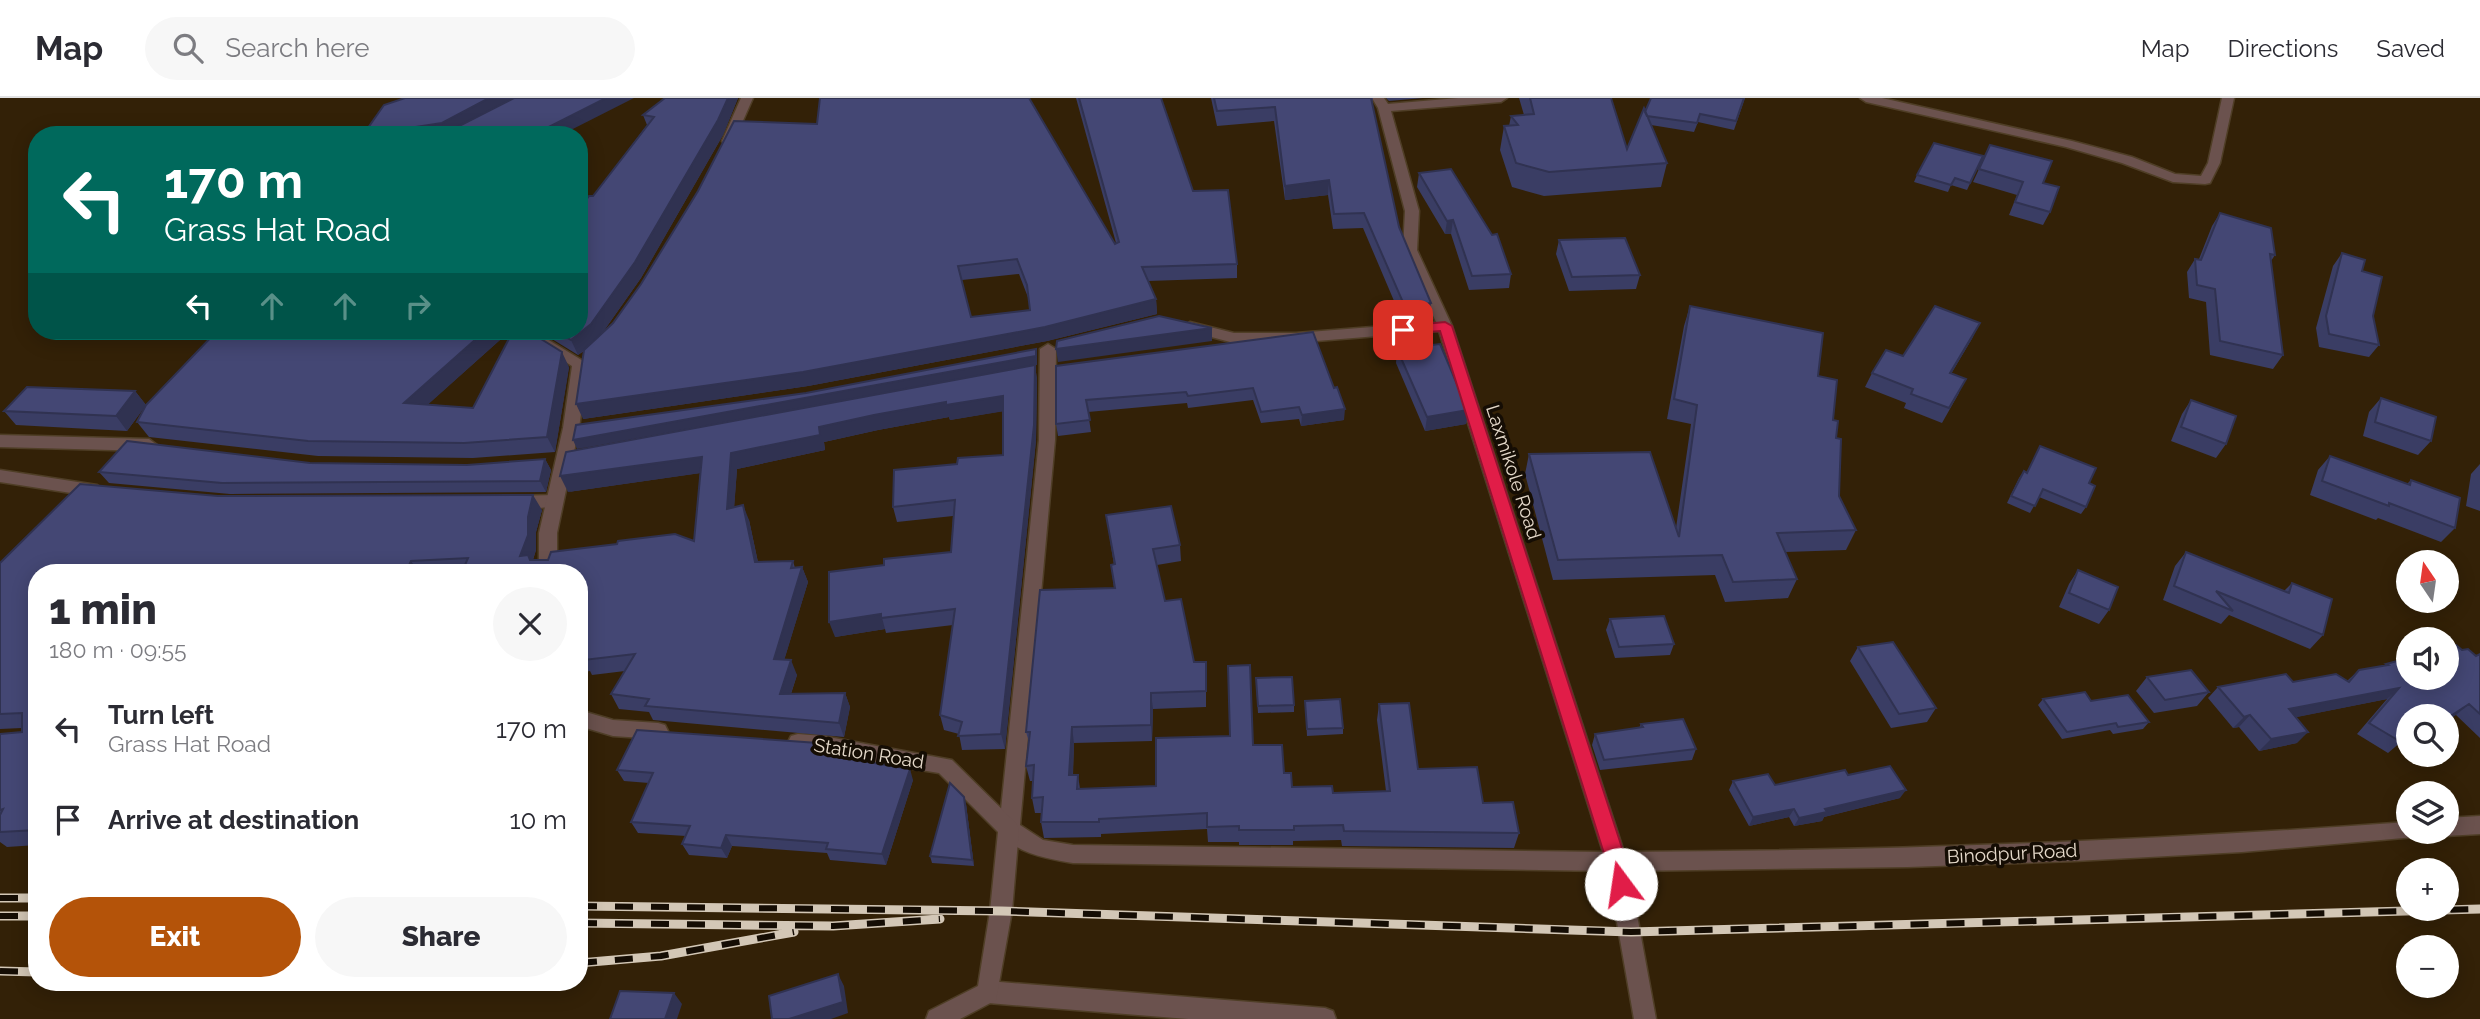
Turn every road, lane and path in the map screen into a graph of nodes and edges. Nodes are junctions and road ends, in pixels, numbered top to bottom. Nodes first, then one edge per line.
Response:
1 (747, 98) edge
2 (1501, 98) edge
3 (1866, 98) edge
4 (2228, 98) edge
5 (1381, 103) edge
6 (718, 160) edge
7 (1177, 322) edge
8 (1445, 326) junction
9 (1295, 337) junction
10 (543, 340) edge
11 (1048, 348) dead end
12 (1207, 350) edge
13 (143, 425) edge
14 (0, 441) edge
15 (131, 443) junction
16 (171, 448) edge
17 (0, 476) edge
18 (87, 490) junction
19 (113, 493) edge
20 (555, 501) junction
21 (502, 503) edge
22 (69, 509) edge
23 (548, 564) edge
24 (588, 721) edge
25 (678, 733) edge
26 (783, 741) edge
27 (2480, 825) edge
28 (2459, 826) edge
29 (1009, 828) junction
30 (2396, 832) edge
31 (1616, 860) junction
32 (988, 992) junction
33 (937, 1019) edge
34 (1325, 1019) edge
35 (1645, 1019) edge

1 - 6 street
2 - 5 street
3 - 4 street
5 - 8 street, Laxmikole Road
7 - 9 street
8 - 9 street
8 - 31 street, Laxmikole Road
9 - 12 street
10 - 20 street
11 - 29 street
13 - 15 street
14 - 15 street
15 - 16 street
15 - 18 street
17 - 18 street
18 - 19 street
18 - 22 street
20 - 21 street
20 - 23 street
24 - 25 street
26 - 29 street, Station Road
27 - 28 street
29 - 31 street, Station Road
29 - 32 street
30 - 31 street, Binodpur Road
31 - 35 street, Laxmikole Road
32 - 33 street
32 - 34 street

